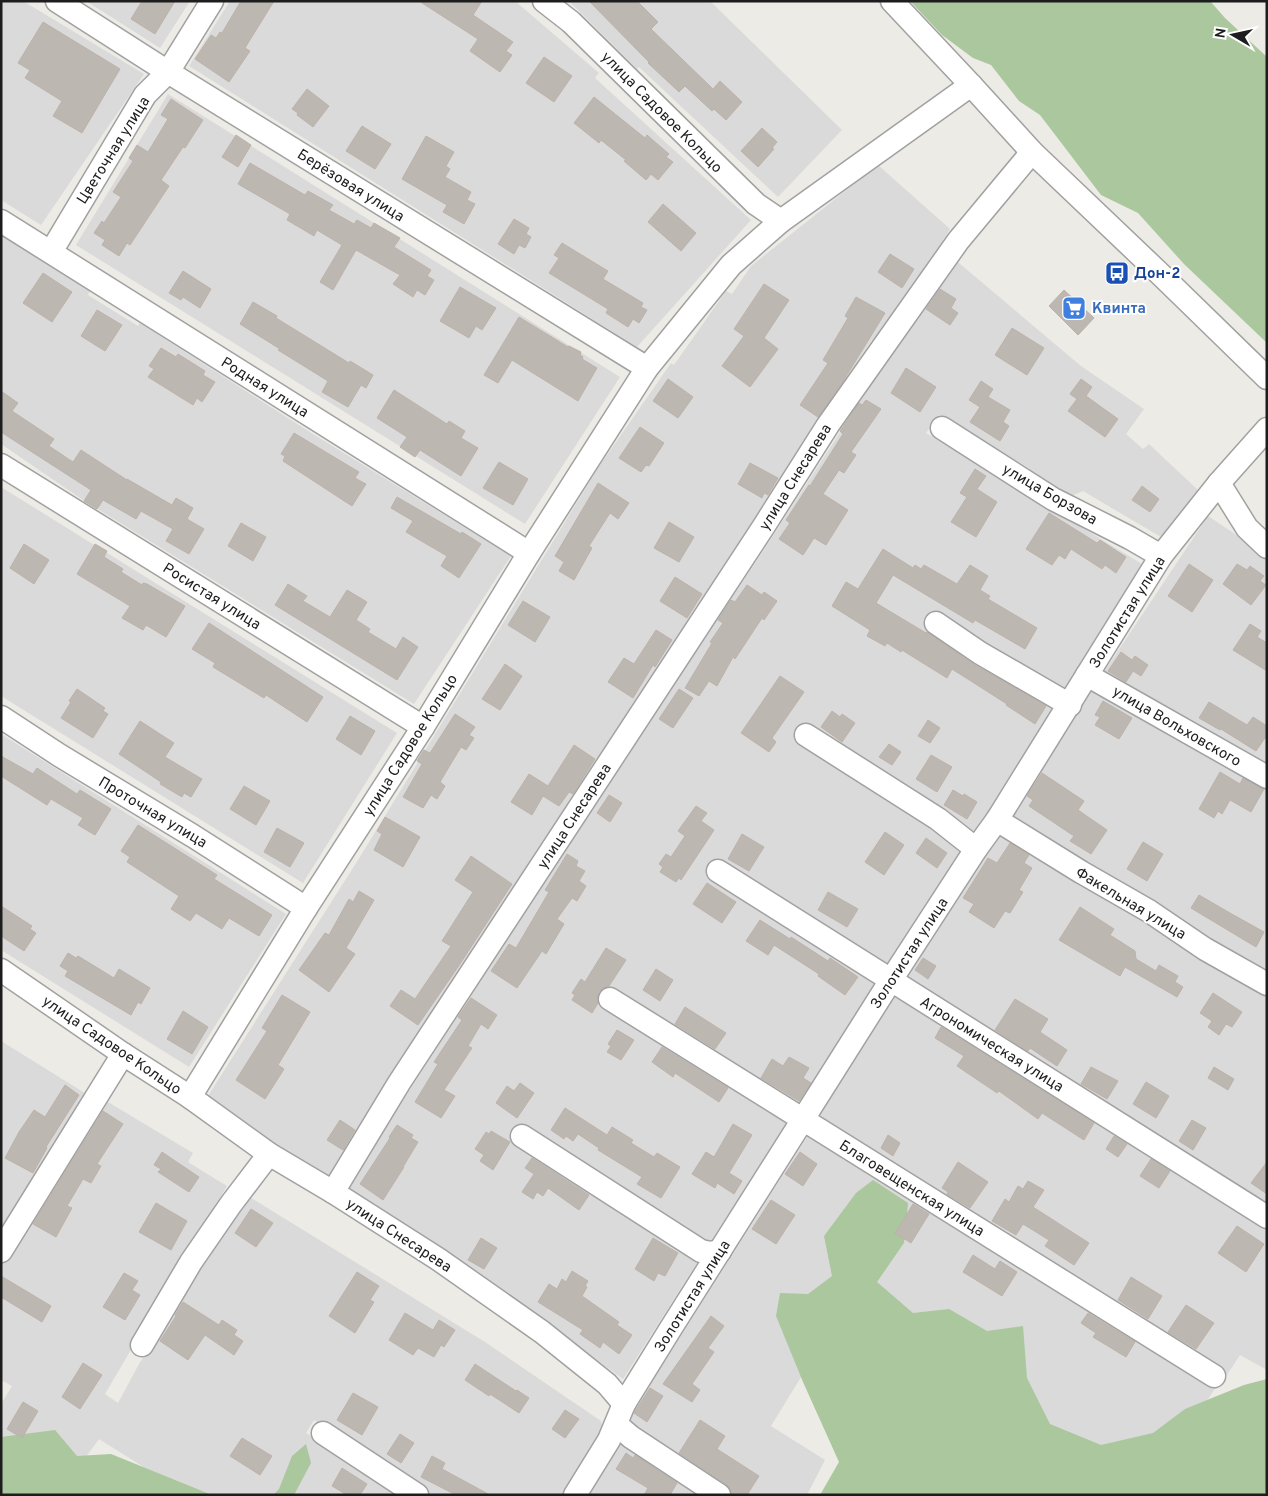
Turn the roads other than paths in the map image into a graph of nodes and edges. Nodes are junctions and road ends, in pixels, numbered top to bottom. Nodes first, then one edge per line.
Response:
1 (57, 1) edge
2 (212, 1) edge
3 (544, 1) edge
4 (892, 1) edge
5 (168, 72) junction
6 (971, 85) junction
7 (1032, 152) junction
8 (1, 221) edge
9 (780, 221) junction
10 (51, 252) junction
11 (647, 368) junction
12 (1267, 378) edge
13 (942, 428) dead end
14 (1267, 429) edge
15 (1, 465) edge
16 (1218, 483) junction
17 (1267, 547) edge
18 (529, 553) junction
19 (1161, 556) junction
20 (936, 623) dead end
21 (1087, 675) junction
22 (1070, 705) junction
23 (1, 717) edge
24 (423, 726) junction
25 (806, 735) dead end
26 (1267, 778) edge
27 (997, 820) junction
28 (976, 849) junction
29 (718, 871) dead end
30 (306, 908) junction
31 (1, 970) edge
32 (891, 980) junction
33 (1267, 984) edge
34 (610, 999) dead end
35 (123, 1054) junction
36 (190, 1097) junction
37 (803, 1120) junction
38 (522, 1136) dead end
39 (269, 1154) junction
40 (333, 1192) junction
41 (1267, 1217) edge
42 (1, 1251) edge
43 (720, 1251) junction
44 (142, 1345) dead end
45 (1214, 1376) dead end
46 (620, 1414) junction
47 (323, 1433) dead end
48 (417, 1495) edge
49 (575, 1495) edge
50 (719, 1495) edge

1 - 5 street, Берёзовая улица
2 - 5 street, Цветочная улица
3 - 9 street, улица Садовое Кольцо
4 - 6 street
5 - 10 street, Цветочная улица
5 - 11 street, Берёзовая улица
6 - 7 street
6 - 9 street, улица Садовое Кольцо
7 - 12 street
7 - 40 street, улица Снесарева
8 - 10 street, Родная улица
9 - 11 street, улица Садовое Кольцо
10 - 18 street, Родная улица
11 - 18 street, улица Садовое Кольцо
13 - 19 street, улица Борзова
14 - 16 street, Золотистая улица
15 - 24 street, Росистая улица
16 - 17 street
16 - 19 street, Золотистая улица
18 - 24 street, улица Садовое Кольцо
19 - 21 street, Золотистая улица
20 - 22 street
21 - 22 street, Золотистая улица
21 - 26 street, улица Вольховского
22 - 27 street, Золотистая улица
23 - 30 street, Проточная улица
24 - 30 street, улица Садовое Кольцо
25 - 28 street
27 - 28 street, Золотистая улица
27 - 33 street, Факельная улица
28 - 32 street, Золотистая улица
29 - 32 street, Агрономическая улица
30 - 36 street, улица Садовое Кольцо
31 - 35 street, улица Садовое Кольцо
32 - 37 street, Золотистая улица
32 - 41 street, Агрономическая улица
34 - 37 street, Благовещенская улица
35 - 36 street, улица Садовое Кольцо
35 - 42 street
36 - 39 street
37 - 43 street, Золотистая улица
37 - 45 street, Благовещенская улица
38 - 43 street
39 - 40 street
39 - 44 street
40 - 46 street, улица Снесарева
43 - 46 street, Золотистая улица
46 - 49 street, Золотистая улица
46 - 50 street, улица Снесарева
47 - 48 street

